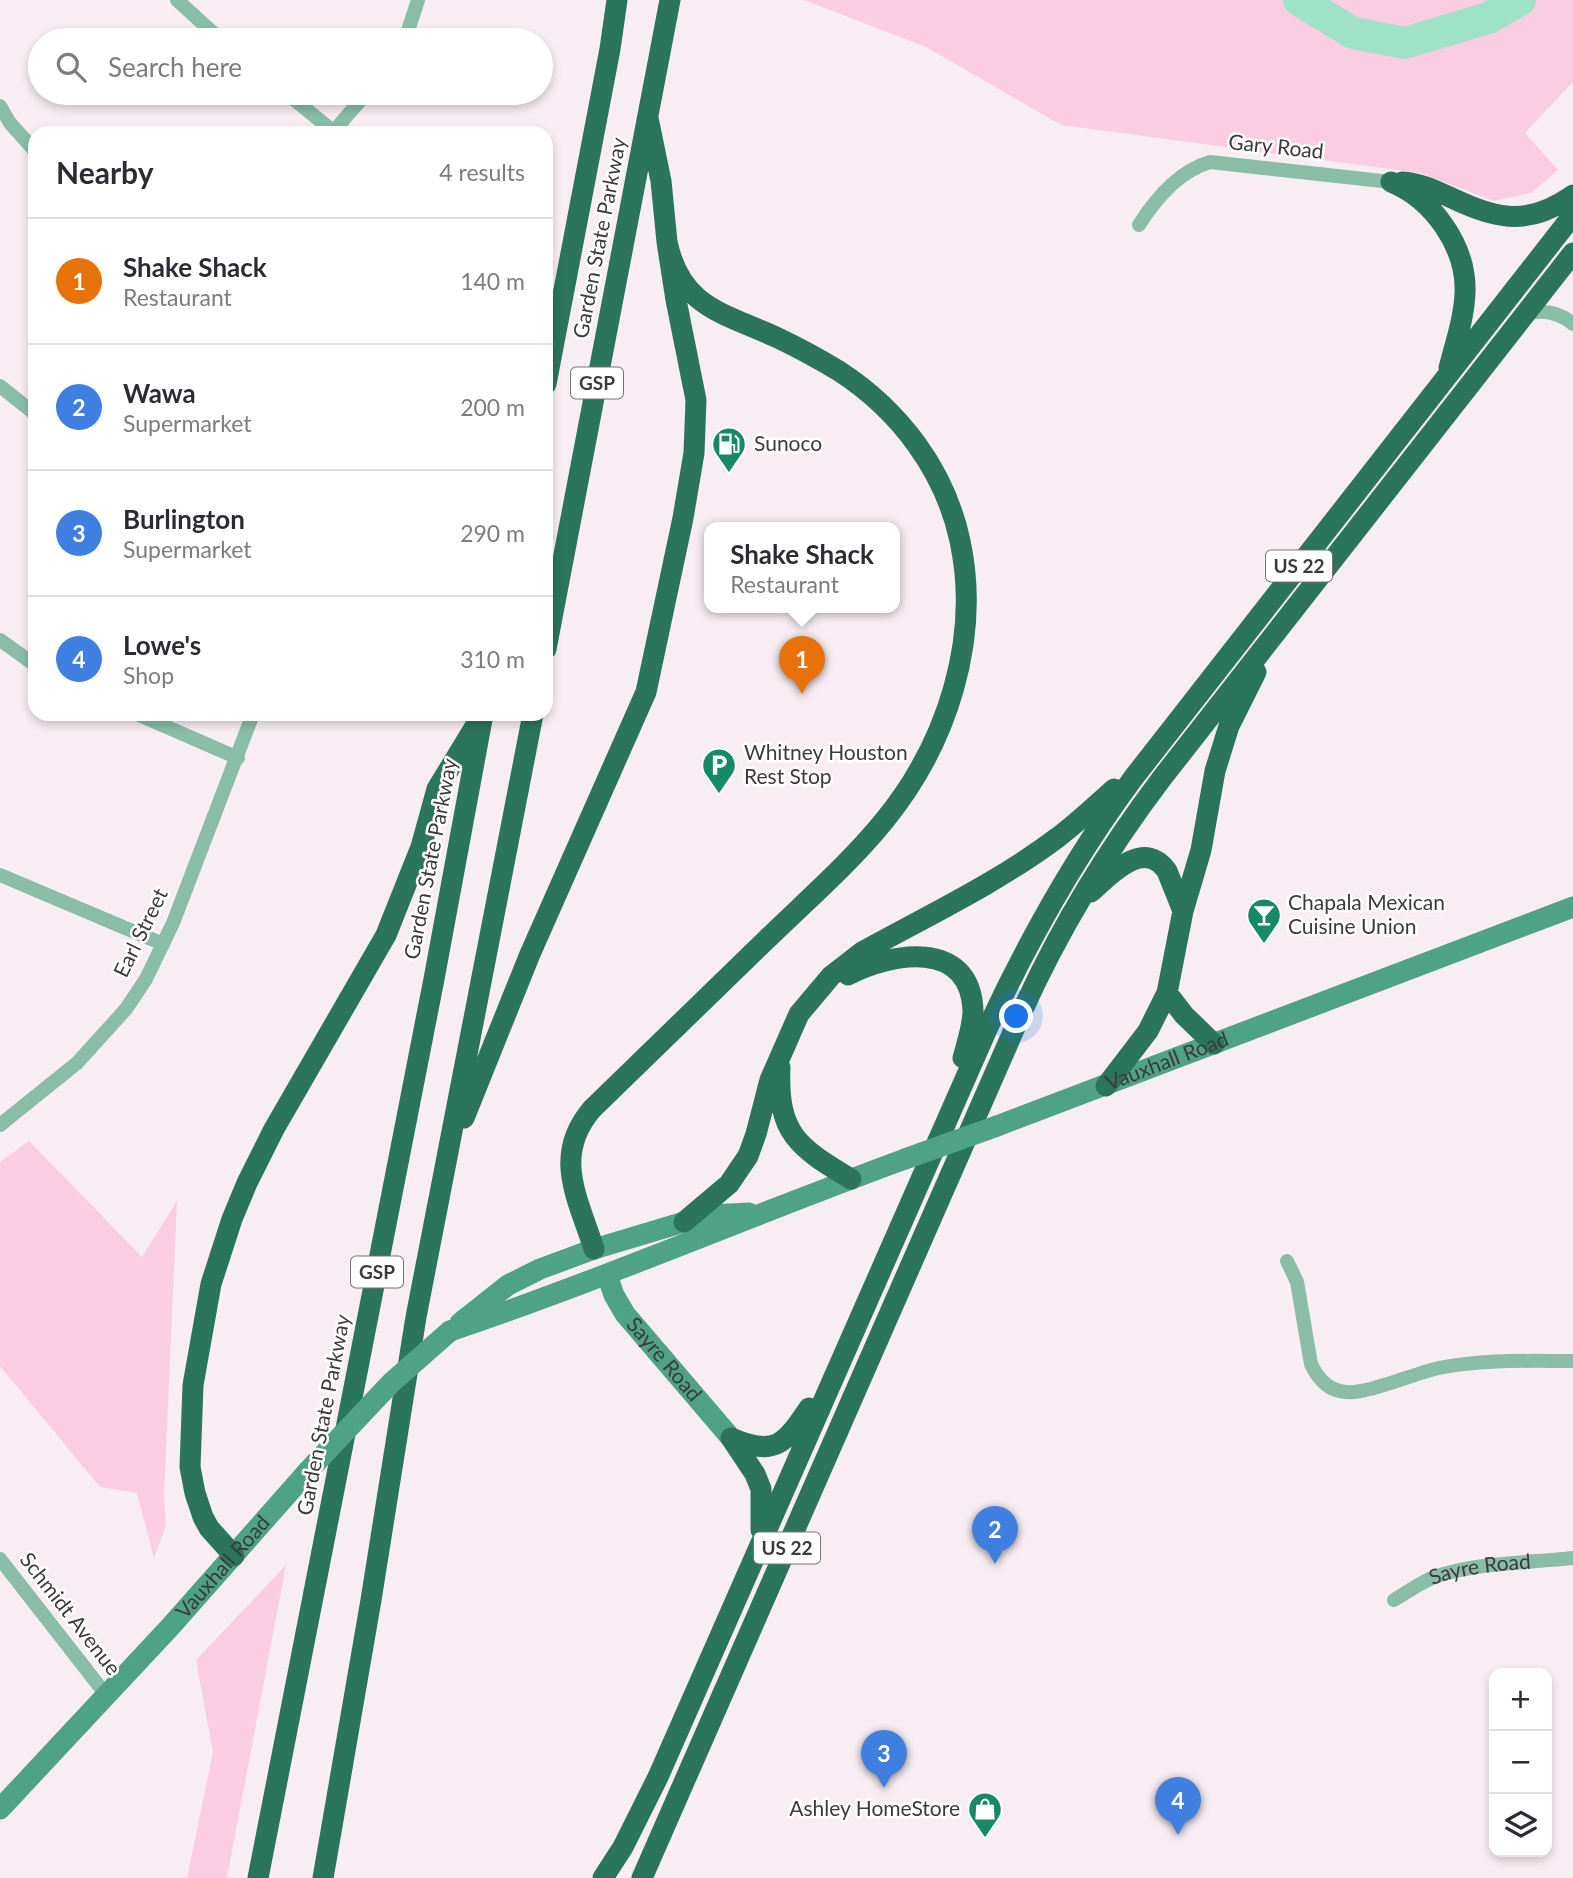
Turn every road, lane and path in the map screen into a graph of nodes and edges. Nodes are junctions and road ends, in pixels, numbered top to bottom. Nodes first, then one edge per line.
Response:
1 (177, 0) edge
2 (418, 0) edge
3 (617, 0) edge
4 (670, 0) edge
5 (208, 28) edge
6 (409, 28) edge
7 (300, 105) edge
8 (357, 105) edge
9 (0, 106) edge
10 (649, 118) junction
11 (326, 126) edge
12 (338, 126) edge
13 (28, 143) edge
14 (1391, 182) junction
15 (1573, 195) edge
16 (1573, 215) edge
17 (1139, 225) dead end
18 (667, 242) junction
19 (1573, 253) edge
20 (1525, 314) junction
21 (1573, 324) edge
22 (553, 347) edge
23 (1446, 378) junction
24 (0, 386) edge
25 (28, 408) edge
26 (553, 613) edge
27 (1275, 632) junction
28 (0, 640) edge
29 (28, 660) edge
30 (153, 721) edge
31 (251, 721) edge
32 (479, 721) edge
33 (482, 721) edge
34 (533, 721) edge
35 (1151, 754) junction
36 (238, 758) junction
37 (0, 876) edge
38 (1077, 904) junction
39 (1573, 907) edge
40 (1183, 911) junction
41 (163, 944) junction
42 (1167, 993) junction
43 (813, 996) junction
44 (1214, 1044) junction
45 (782, 1052) junction
46 (1106, 1086) junction
47 (945, 1122) junction
48 (0, 1125) edge
49 (445, 1166) junction
50 (852, 1179) junction
51 (761, 1212) junction
52 (684, 1222) junction
53 (594, 1249) junction
54 (1287, 1261) dead end
55 (607, 1275) junction
56 (528, 1305) junction
57 (450, 1331) junction
58 (1573, 1360) edge
59 (836, 1369) junction
60 (732, 1438) junction
61 (760, 1542) junction
62 (234, 1556) junction
63 (1573, 1558) edge
64 (0, 1559) edge
65 (1394, 1600) dead end
66 (107, 1696) junction
67 (0, 1809) edge
68 (267, 1829) junction
69 (251, 1878) edge
70 (258, 1878) edge
71 (324, 1878) edge
72 (603, 1878) edge
73 (642, 1878) edge

1 - 5 street
2 - 6 street
3 - 22 highway, Garden State Parkway / GSP
4 - 10 highway, Garden State Parkway / GSP
7 - 11 street
8 - 12 street
9 - 13 street
10 - 18 highway
10 - 26 highway, Garden State Parkway / GSP
14 - 15 highway
14 - 17 street, Gary Road
14 - 23 highway
16 - 23 highway, US 22
18 - 49 highway
18 - 53 highway
19 - 20 highway, US 22
20 - 21 street
20 - 27 highway, US 22
23 - 35 highway, US 22
24 - 25 street
27 - 38 highway, US 22
27 - 40 highway
28 - 29 street
30 - 36 street
31 - 36 street, Earl Street
32 - 62 highway
33 - 68 highway, Garden State Parkway / GSP
34 - 49 highway, GSP
35 - 43 highway
35 - 47 highway, US 22
36 - 41 street, Earl Street
37 - 41 street
38 - 40 highway
38 - 73 highway, US 22
39 - 44 street, Vauxhall Road
40 - 42 highway
41 - 48 street, Earl Street
42 - 44 highway
42 - 46 highway
43 - 45 highway
43 - 47 highway
44 - 46 street, Vauxhall Road
45 - 50 highway
45 - 52 highway
46 - 50 street, Vauxhall Road, bridge
47 - 59 highway, US 22
49 - 71 highway, GSP
50 - 51 street, Vauxhall Road
51 - 52 street, Vauxhall Road
51 - 55 street, Vauxhall Road
52 - 53 street, Vauxhall Road
53 - 56 street
53 - 57 street, Vauxhall Road
54 - 58 street
55 - 56 street, Vauxhall Road
55 - 60 street, Sayre Road
56 - 57 street, Vauxhall Road
57 - 62 street, Vauxhall Road, bridge
59 - 60 highway
59 - 61 highway, US 22
60 - 61 highway
61 - 72 highway, US 22
62 - 66 street, Vauxhall Road
63 - 65 street, Sayre Road
64 - 66 street, Schmidt Avenue
66 - 67 street, Vauxhall Road
68 - 69 highway
68 - 70 highway, Garden State Parkway / GSP

